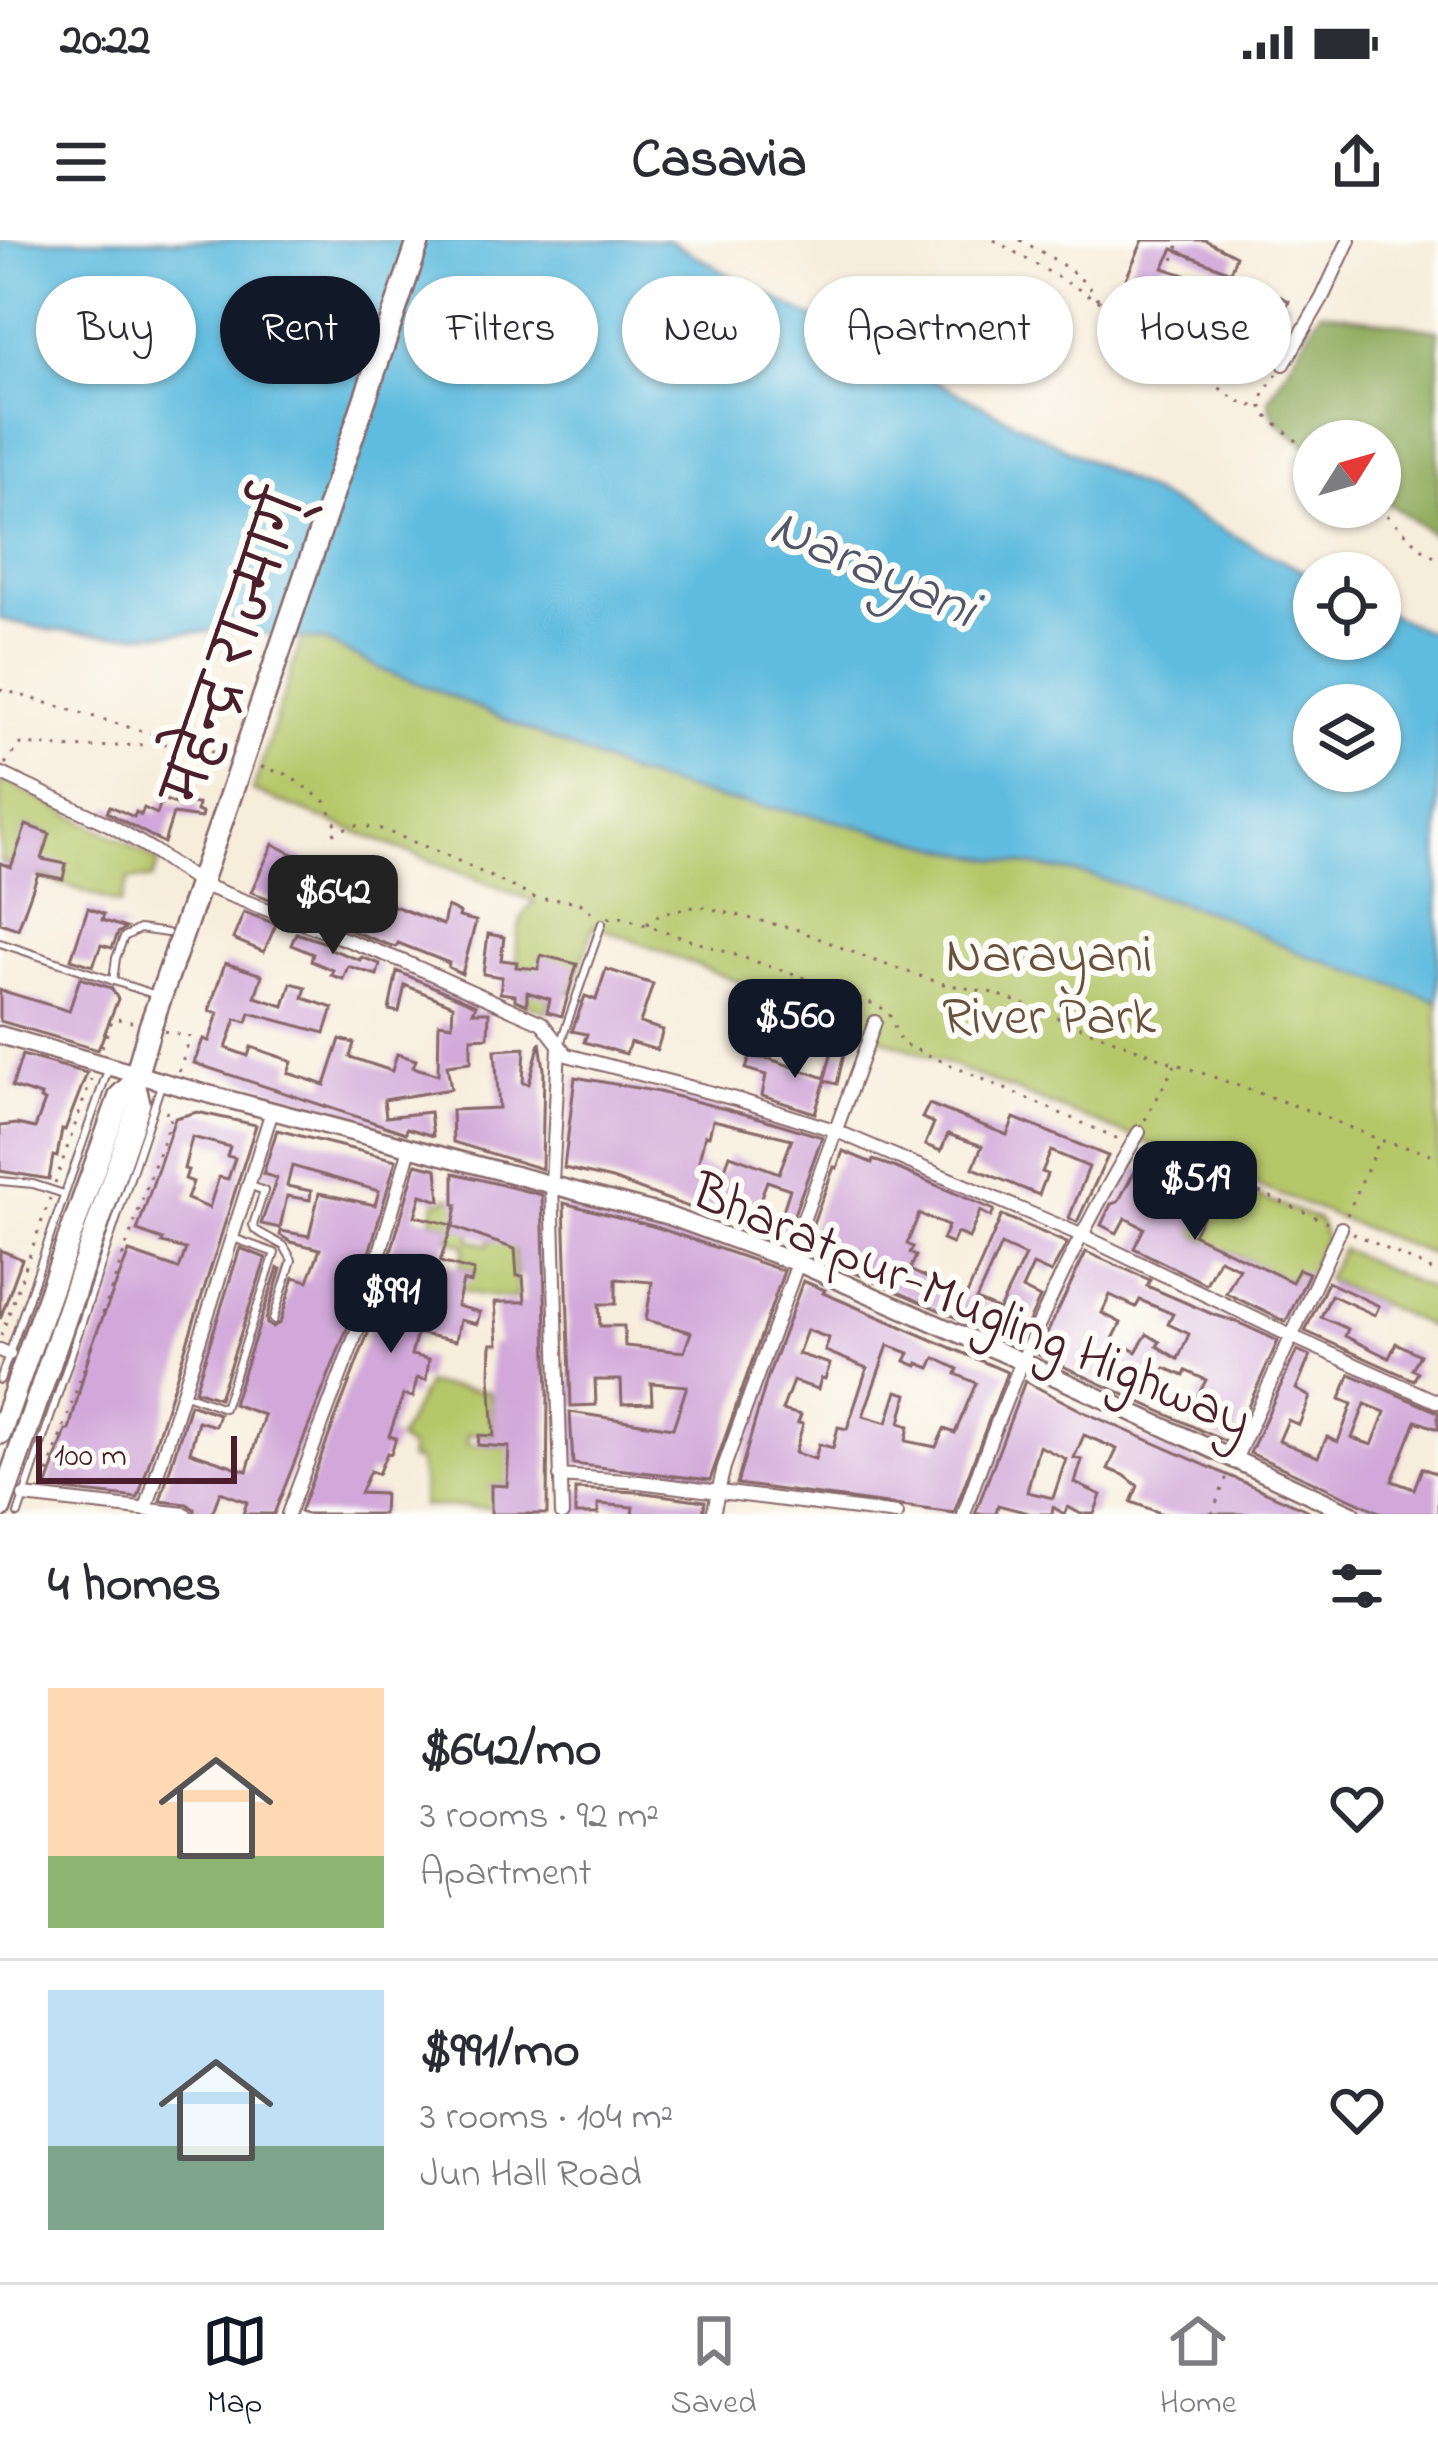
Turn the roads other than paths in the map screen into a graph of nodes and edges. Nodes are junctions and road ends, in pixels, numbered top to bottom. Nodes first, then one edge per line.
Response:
1 (419, 240) edge
2 (1349, 240) edge
3 (1291, 352) edge
4 (0, 772) edge
5 (200, 884) junction
6 (602, 923) road end
7 (167, 933) dead end
8 (0, 943) edge
9 (113, 981) junction
10 (160, 996) junction
11 (875, 1022) dead end
12 (0, 1035) edge
13 (559, 1047) junction
14 (110, 1066) junction
15 (135, 1079) junction
16 (162, 1081) junction
17 (272, 1111) junction
18 (834, 1130) junction
19 (1135, 1138) road end
20 (410, 1148) junction
21 (0, 1181) edge
22 (552, 1183) junction
23 (249, 1185) junction
24 (64, 1194) junction
25 (1341, 1228) road end
26 (1081, 1235) junction
27 (233, 1238) junction
28 (793, 1261) junction
29 (273, 1320) dead end
30 (1291, 1336) junction
31 (4, 1352) edge
32 (1023, 1362) junction
33 (0, 1380) edge
34 (182, 1393) junction
35 (1438, 1402) edge
36 (0, 1432) edge
37 (1234, 1462) junction
38 (560, 1476) junction
39 (718, 1492) junction
40 (24, 1496) junction
41 (0, 1508) edge
42 (146, 1509) junction
43 (18, 1514) edge
44 (185, 1514) edge
45 (288, 1514) edge
46 (562, 1514) edge
47 (713, 1514) edge
48 (897, 1514) edge
49 (964, 1514) edge
50 (1352, 1514) edge

1 - 5 highway, महेन्द्र राज्मार्ग्, bridge
2 - 3 street
4 - 5 street
5 - 10 highway, महेन्द्र राज्मार्ग्
5 - 13 street
6 - 13 lane
7 - 9 lane
8 - 9 lane
9 - 10 lane
10 - 15 highway, महेन्द्र राज्मार्ग्
11 - 18 street
12 - 14 main road, Bharatpur-Mugling Highway
13 - 18 street
13 - 22 street
14 - 15 main road, Bharatpur-Mugling Highway
14 - 24 lane
15 - 16 main road, Bharatpur-Mugling Highway
15 - 36 highway, महेन्द्र राज्मार्ग्
15 - 41 highway, महेन्द्र राज्मार्ग्
16 - 17 main road, Bharatpur-Mugling Highway
16 - 40 lane
17 - 20 main road, Bharatpur-Mugling Highway
17 - 23 street
18 - 26 street
18 - 28 street
19 - 26 street
20 - 22 main road, Bharatpur-Mugling Highway
20 - 45 street
21 - 24 lane
22 - 28 main road, Bharatpur-Mugling Highway
22 - 38 street
23 - 27 street
23 - 29 lane
24 - 31 lane
25 - 30 street
26 - 30 street
26 - 32 street
27 - 34 street
27 - 34 lane
28 - 32 main road, Bharatpur-Mugling Highway
28 - 39 street
30 - 35 street
30 - 37 street
31 - 33 lane
32 - 37 main road, Bharatpur-Mugling Highway
32 - 49 street
34 - 42 street
37 - 50 main road, Bharatpur-Mugling Highway
38 - 39 street
38 - 46 street
39 - 47 street
39 - 48 street
40 - 42 street
40 - 43 lane
42 - 44 street

